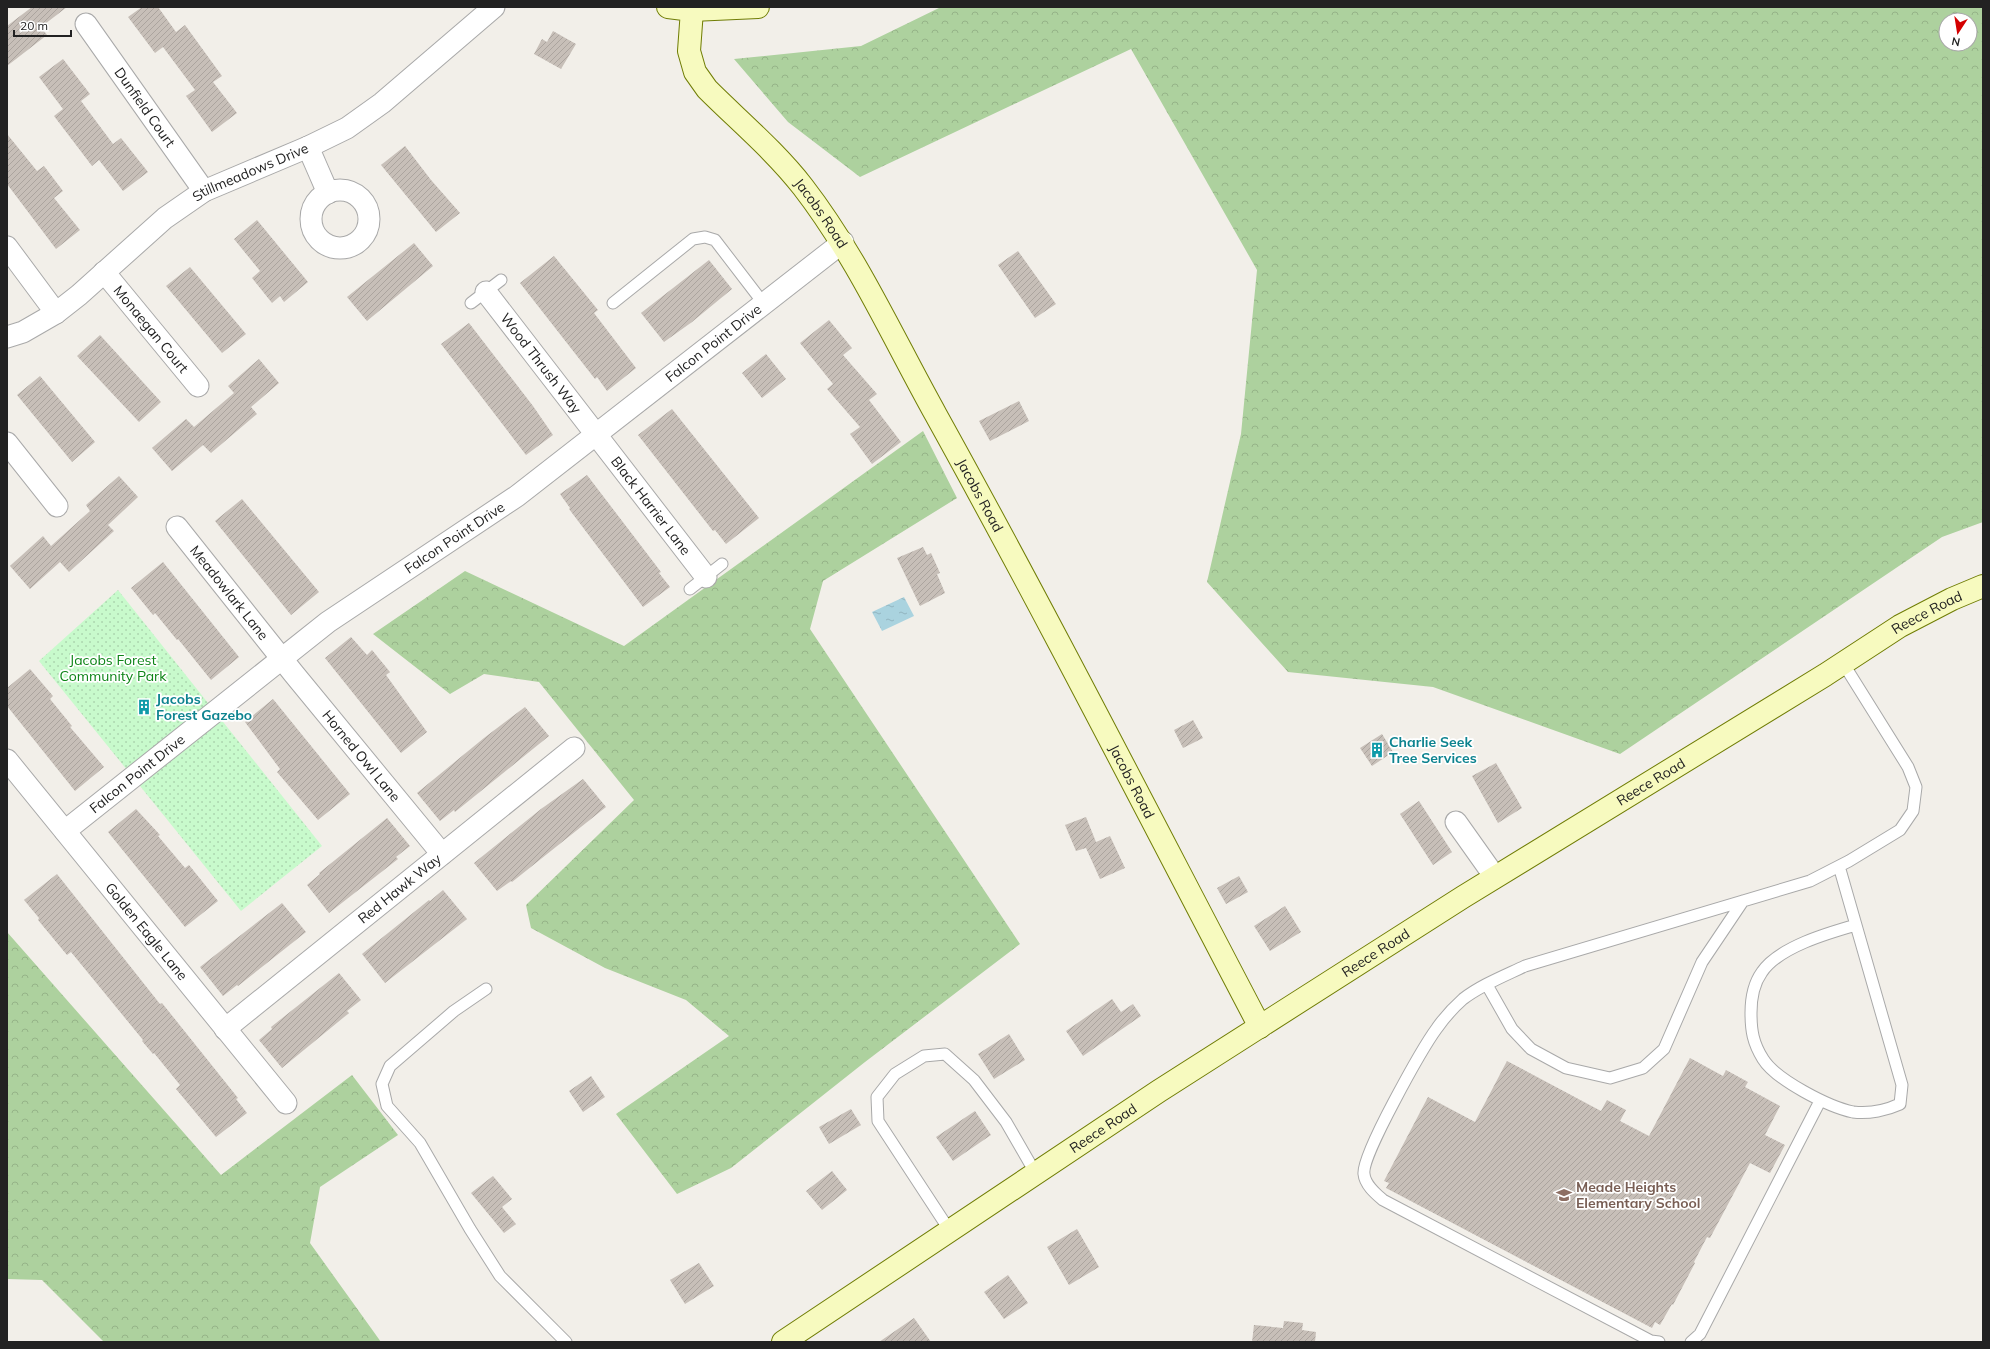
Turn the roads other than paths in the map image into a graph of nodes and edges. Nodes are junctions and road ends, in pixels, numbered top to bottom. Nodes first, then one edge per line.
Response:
1 (494, 7) edge
2 (668, 7) edge
3 (758, 7) edge
4 (692, 10) junction
5 (86, 24) dead end
6 (308, 147) junction
7 (204, 191) junction
8 (328, 193) dead end
9 (843, 242) junction
10 (7, 247) edge
11 (104, 272) junction
12 (486, 292) dead end
13 (613, 303) dead end
14 (764, 304) junction
15 (56, 313) junction
16 (7, 337) edge
17 (198, 386) dead end
18 (598, 434) junction
19 (7, 443) edge
20 (57, 506) dead end
21 (177, 527) dead end
22 (714, 570) joint
23 (1983, 586) edge
24 (690, 589) dead end
25 (282, 658) junction
26 (1843, 663) junction
27 (574, 748) dead end
28 (7, 760) edge
29 (1456, 822) dead end
30 (65, 831) junction
31 (442, 854) junction
32 (1839, 866) junction
33 (1495, 877) junction
34 (1743, 901) junction
35 (1856, 925) junction
36 (1486, 984) junction
37 (486, 989) dead end
38 (1260, 1027) junction
39 (225, 1029) junction
40 (1820, 1101) junction
41 (286, 1104) dead end
42 (1036, 1174) junction
43 (950, 1231) junction
44 (566, 1342) edge
45 (783, 1342) edge
46 (1659, 1342) edge
47 (1691, 1342) edge

1 - 6 street, Stillmeadows Drive
2 - 4 main road
3 - 4 main road
4 - 9 main road, Jacobs Road
5 - 7 street, Dunfield Court
6 - 7 street, Stillmeadows Drive
6 - 8 street
7 - 11 street, Stillmeadows Drive
9 - 14 street, Falcon Point Drive
9 - 38 main road, Jacobs Road
10 - 15 street
11 - 15 street, Stillmeadows Drive
11 - 17 street, Monaegan Court
12 - 18 street, Wood Thrush Way
13 - 14 lane
14 - 18 street, Falcon Point Drive
15 - 16 street, Stillmeadows Drive
18 - 22 street, Black Harrier Lane
18 - 25 street, Falcon Point Drive
19 - 20 street
21 - 25 street, Meadowlark Lane
22 - 24 lane
23 - 26 main road, Reece Road
25 - 30 street, Falcon Point Drive
25 - 31 street, Horned Owl Lane
26 - 32 lane
26 - 33 main road, Reece Road
27 - 31 street, Red Hawk Way
28 - 30 street, Golden Eagle Lane
29 - 33 street
30 - 39 street, Golden Eagle Lane
31 - 39 street, Red Hawk Way
32 - 34 lane
32 - 35 lane
33 - 38 main road, Reece Road
34 - 36 lane
34 - 36 lane
35 - 40 lane
35 - 40 lane
36 - 46 lane
37 - 44 lane
38 - 42 main road, Reece Road
39 - 41 street, Golden Eagle Lane
40 - 47 lane
42 - 43 main road, Reece Road
42 - 43 lane
43 - 45 main road, Reece Road

